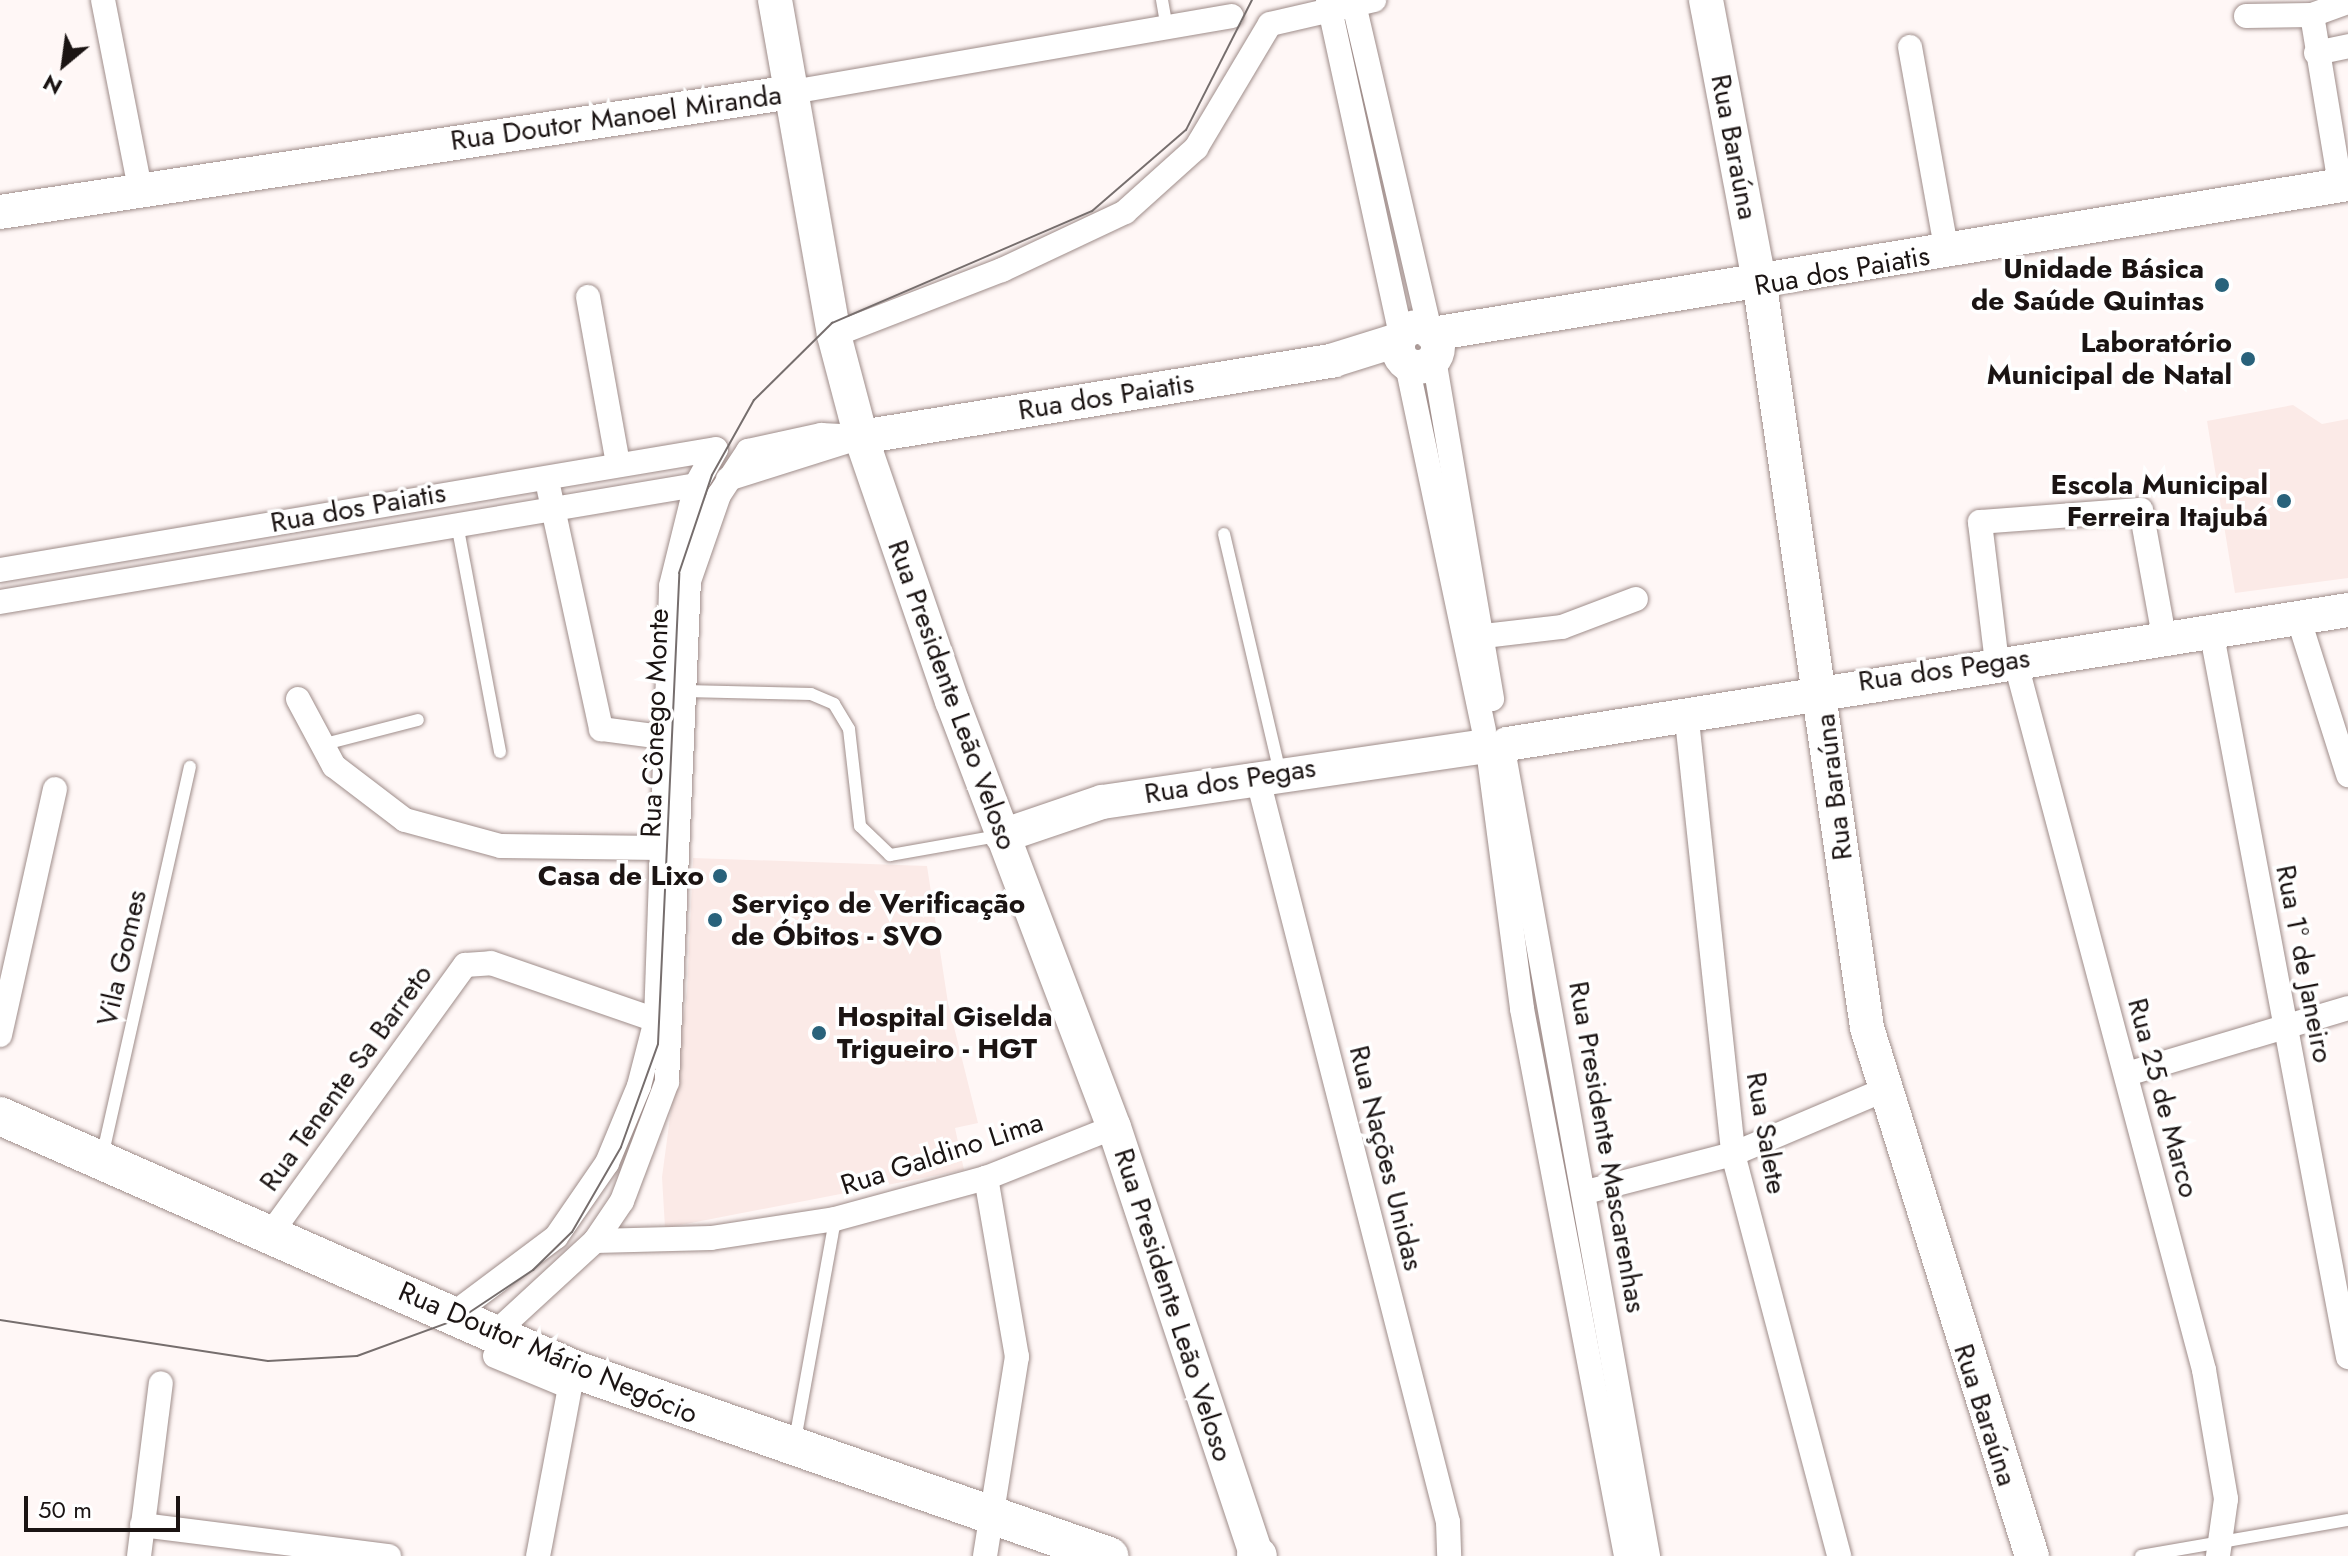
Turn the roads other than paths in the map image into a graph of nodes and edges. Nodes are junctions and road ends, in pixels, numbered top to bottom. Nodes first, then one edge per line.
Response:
1 (103, 0) edge
2 (775, 0) edge
3 (1162, 0) edge
4 (1706, 0) edge
5 (1361, 1) edge
6 (2348, 2) edge
7 (1327, 7) edge
8 (2312, 15) junction
9 (1231, 16) dead end
10 (2246, 16) dead end
11 (1167, 27) junction
12 (2348, 46) edge
13 (1910, 47) dead end
14 (2316, 53) junction
15 (792, 92) junction
16 (2344, 184) edge
17 (140, 188) junction
18 (0, 212) edge
19 (1947, 253) junction
20 (1760, 286) junction
21 (588, 297) dead end
22 (834, 335) junction
23 (1418, 348) junction
24 (861, 437) junction
25 (716, 449) joint
26 (748, 451) joint
27 (618, 463) junction
28 (547, 476) junction
29 (728, 479) junction
30 (696, 485) junction
31 (420, 498) junction
32 (552, 507) junction
33 (456, 520) junction
34 (426, 525) junction
35 (1224, 534) dead end
36 (0, 570) edge
37 (1636, 599) dead end
38 (0, 602) edge
39 (2348, 610) edge
40 (2298, 617) junction
41 (2211, 630) junction
42 (1484, 636) junction
43 (2164, 637) junction
44 (2006, 662) junction
45 (1822, 688) junction
46 (685, 691) junction
47 (298, 699) dead end
48 (1686, 711) junction
49 (418, 720) dead end
50 (662, 737) junction
51 (1490, 739) junction
52 (318, 746) junction
53 (500, 752) dead end
54 (190, 767) dead end
55 (1268, 774) junction
56 (2348, 775) edge
57 (55, 789) dead end
58 (1002, 836) junction
59 (661, 848) junction
60 (2348, 1008) edge
61 (656, 1020) junction
62 (2284, 1027) junction
63 (0, 1035) edge
64 (2127, 1074) junction
65 (1884, 1090) junction
66 (0, 1116) edge
67 (1114, 1127) junction
68 (1733, 1154) junction
69 (101, 1160) junction
70 (986, 1178) junction
71 (1586, 1192) junction
72 (835, 1219) junction
73 (271, 1233) junction
74 (595, 1241) junction
75 (452, 1315) junction
76 (495, 1344) junction
77 (2348, 1357) edge
78 (161, 1383) dead end
79 (793, 1451) junction
80 (995, 1518) junction
81 (2348, 1520) edge
82 (142, 1525) junction
83 (2220, 1548) edge
84 (139, 1556) edge
85 (389, 1556) edge
86 (538, 1556) edge
87 (985, 1556) edge
88 (1109, 1556) edge
89 (1257, 1556) edge
90 (1449, 1556) edge
91 (1626, 1556) edge
92 (1648, 1556) edge
93 (1839, 1556) edge
94 (2032, 1556) edge
95 (2141, 1556) edge

1 - 17 street
2 - 15 main road, Rua Presidente Leão Veloso
3 - 11 lane
4 - 20 main road, Rua Baraúna
5 - 7 street
5 - 23 street, Rua Presidente Mascarenhas
6 - 8 street
7 - 22 street
7 - 23 street, Rua Presidente Mascarenhas
8 - 10 street
8 - 14 street
9 - 11 street, Rua Doutor Manoel Miranda
11 - 15 street, Rua Doutor Manoel Miranda
12 - 14 street
13 - 19 street
14 - 16 street
15 - 17 main road, Rua Doutor Manoel Miranda
15 - 22 main road, Rua Presidente Leão Veloso
16 - 19 main road, Rua dos Paiatis
17 - 18 main road, Rua Doutor Manoel Miranda
19 - 20 main road, Rua dos Paiatis
20 - 23 main road, Rua dos Paiatis
20 - 45 main road, Rua Baraúna
21 - 27 street
22 - 24 main road, Rua Presidente Leão Veloso
23 - 24 main road, Rua dos Paiatis
23 - 42 street, Rua Presidente Mascarenhas
23 - 51 street, Rua Presidente Mascarenhas
24 - 26 street, Rua dos Paiatis
24 - 29 street, Rua dos Paiatis
24 - 58 main road, Rua Presidente Leão Veloso
25 - 27 street, Rua dos Paiatis
25 - 30 street, Rua Cônego Monte
26 - 29 street, Rua Cônego Monte
27 - 28 street, Rua dos Paiatis
28 - 31 street, Rua dos Paiatis
28 - 32 street
29 - 46 street, Rua Cônego Monte
30 - 32 street, Rua dos Paiatis
30 - 50 street, Rua Cônego Monte
31 - 34 street
31 - 36 street, Rua dos Paiatis
32 - 33 street, Rua dos Paiatis
32 - 50 street
33 - 34 street, Rua dos Paiatis
33 - 53 lane
34 - 38 street, Rua dos Paiatis
35 - 55 lane
37 - 42 street
39 - 40 main road, Rua dos Pegas
40 - 41 main road, Rua dos Pegas
40 - 56 street
41 - 43 main road, Rua dos Pegas
41 - 62 street, Rua 1º de Janeiro
42 - 51 street, Rua Presidente Mascarenhas
43 - 44 main road, Rua dos Pegas
43 - 44 street, Rua 25 de Marco
44 - 45 main road, Rua dos Pegas
44 - 64 street, Rua 25 de Marco
45 - 48 main road, Rua dos Pegas
45 - 65 main road, Rua Baraúna
46 - 58 lane
46 - 74 street, Rua Cônego Monte
47 - 52 street
48 - 51 main road, Rua dos Pegas
48 - 68 street, Rua Salete
49 - 52 lane
50 - 59 street, Rua Cônego Monte
51 - 55 main road, Rua dos Pegas
51 - 71 street, Rua Presidente Mascarenhas
51 - 91 street, Rua Presidente Mascarenhas
52 - 59 street
54 - 69 lane, Vila Gomes
55 - 58 main road, Rua dos Pegas
55 - 90 street, Rua Nações Unidas
57 - 63 street
58 - 67 main road, Rua Presidente Leão Veloso
59 - 61 street, Rua Cônego Monte
60 - 62 street
61 - 73 street, Rua Tenente Sa Barreto
61 - 75 street, Rua Cônego Monte
62 - 64 street
62 - 77 street, Rua 1º de Janeiro
64 - 83 street, Rua 25 de Marco
65 - 68 street
65 - 94 main road, Rua Baraúna
66 - 69 main road, Rua Doutor Mário Negócio
67 - 70 street, Rua Galdino Lima
67 - 89 main road, Rua Presidente Leão Veloso
68 - 71 street
68 - 93 street, Rua Salete
69 - 73 main road, Rua Doutor Mário Negócio
70 - 72 street, Rua Galdino Lima
70 - 80 street
71 - 92 street, Rua Presidente Mascarenhas
72 - 74 street, Rua Galdino Lima
72 - 79 lane
73 - 75 main road, Rua Doutor Mário Negócio
74 - 76 street, Rua Cônego Monte
75 - 76 main road, Rua Doutor Mário Negócio
76 - 79 main road, Rua Doutor Mário Negócio
76 - 86 street
78 - 82 street
79 - 80 main road, Rua Doutor Mário Negócio
80 - 87 street
80 - 88 main road, Rua Doutor Mário Negócio
81 - 83 lane
82 - 84 street
82 - 85 street
83 - 95 lane

